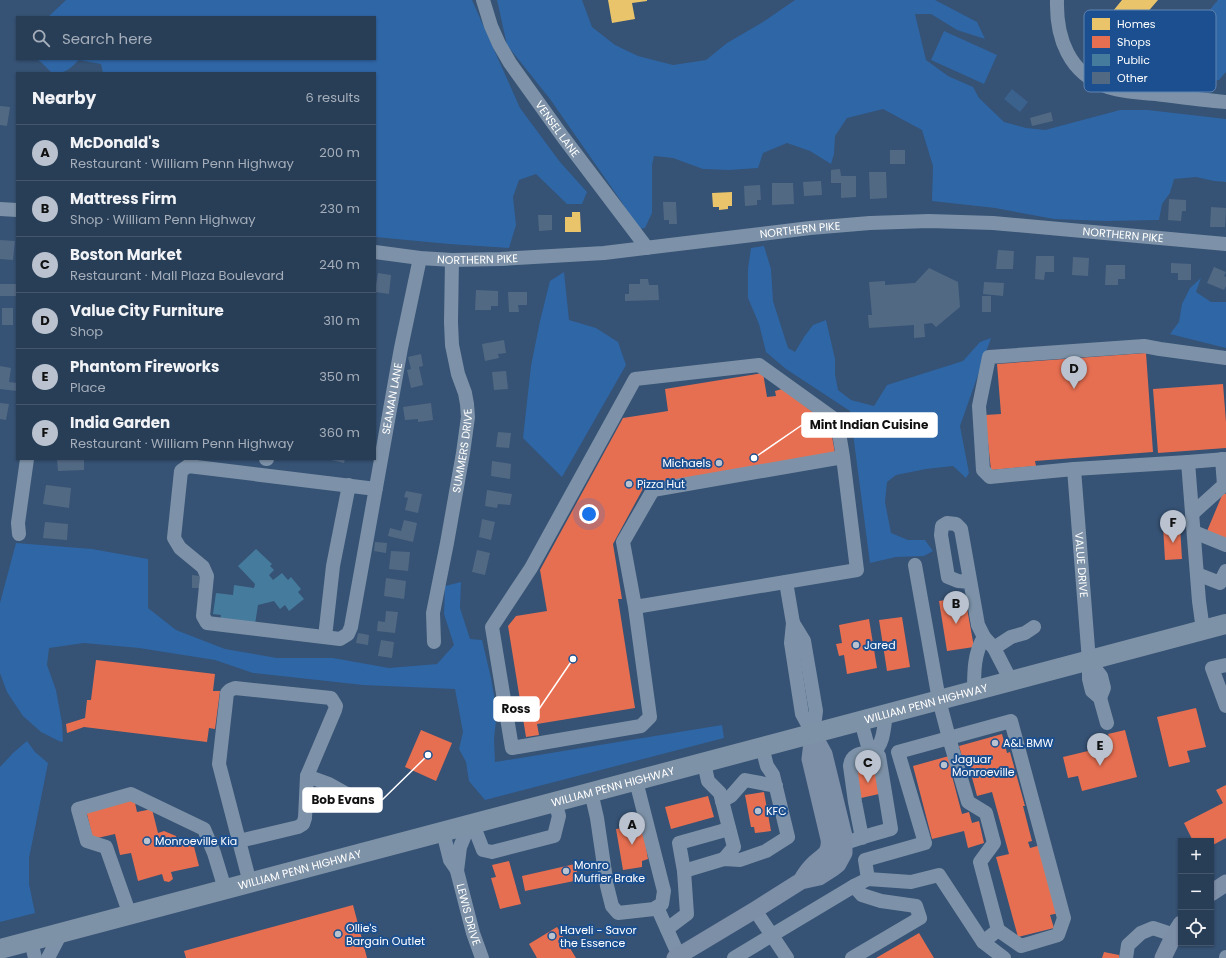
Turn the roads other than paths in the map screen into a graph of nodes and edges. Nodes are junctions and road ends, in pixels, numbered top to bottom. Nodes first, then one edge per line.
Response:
1 (484, 0) edge
2 (1057, 0) edge
3 (1084, 72) edge
4 (1132, 92) edge
5 (1226, 102) edge
6 (0, 209) edge
7 (16, 210) edge
8 (1226, 244) edge
9 (648, 248) junction
10 (376, 252) edge
11 (420, 258) junction
12 (452, 260) junction
13 (1226, 358) edge
14 (843, 458) junction
15 (1224, 459) edge
16 (27, 460) edge
17 (188, 462) edge
18 (1188, 462) junction
19 (1074, 469) junction
20 (348, 485) junction
21 (376, 489) junction
22 (1193, 513) junction
23 (1194, 532) junction
24 (19, 534) dead end
25 (1226, 545) edge
26 (915, 565) dead end
27 (1226, 570) edge
28 (1197, 574) junction
29 (786, 582) junction
30 (970, 582) dead end
31 (635, 607) junction
32 (1226, 624) edge
33 (1034, 626) dead end
34 (1203, 630) junction
35 (325, 637) junction
36 (984, 637) junction
37 (434, 642) dead end
38 (994, 648) junction
39 (1089, 661) junction
40 (1226, 664) edge
41 (1011, 681) junction
42 (974, 691) junction
43 (939, 700) junction
44 (1226, 706) edge
45 (886, 714) junction
46 (862, 721) junction
47 (1108, 723) dead end
48 (813, 734) junction
49 (949, 738) junction
50 (762, 747) junction
51 (874, 751) junction
52 (704, 763) junction
53 (306, 776) junction
54 (636, 781) junction
55 (776, 786) junction
56 (591, 792) junction
57 (347, 794) dead end
58 (722, 801) junction
59 (555, 802) junction
60 (471, 824) junction
61 (729, 828) junction
62 (442, 832) junction
63 (862, 838) junction
64 (239, 841) junction
65 (845, 842) junction
66 (829, 850) junction
67 (724, 859) junction
68 (457, 871) junction
69 (684, 871) junction
70 (868, 879) junction
71 (801, 881) junction
72 (250, 883) junction
73 (1226, 883) edge
74 (854, 886) junction
75 (225, 890) junction
76 (1214, 891) edge
77 (660, 906) junction
78 (755, 910) junction
79 (130, 915) junction
80 (667, 929) junction
81 (1177, 929) edge
82 (998, 930) junction
83 (61, 933) junction
84 (772, 935) junction
85 (983, 942) junction
86 (0, 949) edge
87 (33, 950) edge
88 (677, 957) edge
89 (48, 958) edge
90 (482, 958) edge
91 (734, 958) edge
92 (788, 958) edge
93 (852, 958) edge
94 (1004, 958) edge
95 (1126, 958) edge
96 (1163, 958) edge

1 - 9 street, VENSEL LANE
2 - 3 street
4 - 5 street
6 - 7 street
8 - 9 street, NORTHERN PIKE
9 - 12 street, NORTHERN PIKE
10 - 11 street, NORTHERN PIKE
11 - 12 street, NORTHERN PIKE
11 - 21 street, SEAMAN LANE
12 - 37 street, SUMMERS DRIVE
13 - 19 street
14 - 29 street
14 - 31 street
14 - 31 street
15 - 18 street
15 - 22 street
16 - 24 street
17 - 20 street
17 - 35 street
18 - 19 street
18 - 22 street
19 - 39 street, VALUE DRIVE
20 - 21 street
20 - 35 street
21 - 35 street, SEAMAN LANE
22 - 23 street
23 - 25 street
23 - 28 street
26 - 43 street
27 - 28 street
28 - 34 street
29 - 31 street
29 - 48 street
30 - 36 street
32 - 34 highway, WILLIAM PENN HIGHWAY
33 - 38 street
34 - 39 highway, WILLIAM PENN HIGHWAY
36 - 38 street
36 - 42 street
38 - 41 street
39 - 41 highway, WILLIAM PENN HIGHWAY
39 - 47 street, VALUE DRIVE
40 - 44 street
41 - 42 highway, WILLIAM PENN HIGHWAY
42 - 43 highway, WILLIAM PENN HIGHWAY
43 - 45 highway, WILLIAM PENN HIGHWAY
43 - 49 street
45 - 46 highway, WILLIAM PENN HIGHWAY
45 - 51 street
46 - 48 highway, WILLIAM PENN HIGHWAY
46 - 51 street
48 - 50 highway, WILLIAM PENN HIGHWAY
48 - 65 main road
48 - 66 main road
49 - 70 street
49 - 82 street
49 - 82 street
50 - 52 highway, WILLIAM PENN HIGHWAY
50 - 55 street
51 - 63 street
51 - 63 street
52 - 54 highway, WILLIAM PENN HIGHWAY
52 - 58 street
53 - 57 street
53 - 64 street
53 - 64 street
54 - 56 highway, WILLIAM PENN HIGHWAY
54 - 77 street
55 - 58 street
55 - 67 street
56 - 59 highway, WILLIAM PENN HIGHWAY
56 - 77 street
58 - 61 street
59 - 60 highway, WILLIAM PENN HIGHWAY
59 - 60 street
60 - 62 highway, WILLIAM PENN HIGHWAY
60 - 68 street, LEWIS DRIVE
61 - 67 street
61 - 69 street
62 - 68 street, LEWIS DRIVE
62 - 72 highway, WILLIAM PENN HIGHWAY
63 - 65 street
64 - 72 street
65 - 66 street
65 - 71 main road
66 - 71 main road
67 - 69 street
68 - 90 street, LEWIS DRIVE
69 - 80 street
70 - 74 street
70 - 85 street
71 - 78 main road
72 - 75 highway, WILLIAM PENN HIGHWAY
73 - 76 main road
74 - 84 street
74 - 93 street
75 - 79 highway, WILLIAM PENN HIGHWAY
75 - 79 street
77 - 80 street
78 - 84 street
78 - 88 main road
79 - 83 highway, WILLIAM PENN HIGHWAY
80 - 88 street
81 - 95 street
81 - 96 main road
82 - 85 street
83 - 87 highway, WILLIAM PENN HIGHWAY
83 - 89 street
84 - 91 street
84 - 92 street
85 - 94 street
86 - 87 highway, WILLIAM PENN HIGHWAY

